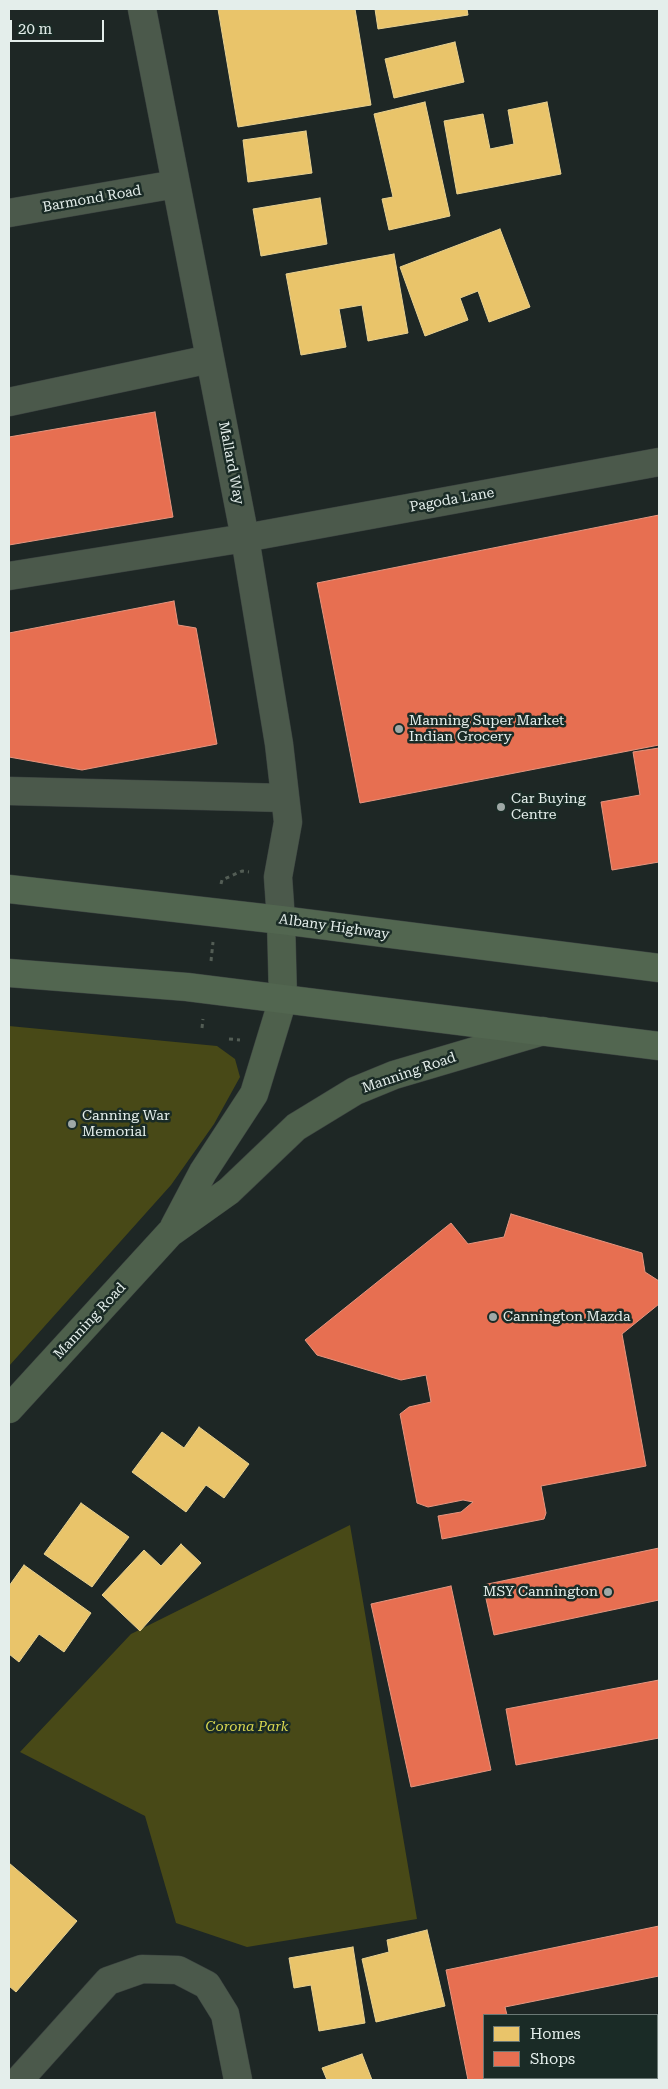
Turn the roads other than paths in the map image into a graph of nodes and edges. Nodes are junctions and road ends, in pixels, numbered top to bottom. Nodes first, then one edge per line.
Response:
1 (142, 9) edge
2 (176, 184) junction
3 (9, 213) edge
4 (210, 359) junction
5 (9, 402) edge
6 (659, 462) edge
7 (245, 538) junction
8 (9, 576) edge
9 (9, 792) edge
10 (286, 810) junction
11 (9, 889) edge
12 (281, 920) junction
13 (659, 968) edge
14 (9, 973) edge
15 (284, 999) junction
16 (543, 1031) junction
17 (659, 1046) edge
18 (170, 1232) junction
19 (9, 1409) edge
20 (19, 2080) edge
21 (238, 2080) edge

1 - 2 street, Mallard Way
2 - 3 street, Barmond Road
2 - 4 street, Mallard Way
4 - 5 street
4 - 7 street, Mallard Way
6 - 7 street, Pagoda Lane
7 - 8 street, Pagoda Lane
7 - 10 street, Mallard Way
9 - 10 street
10 - 12 street, Mallard Way
11 - 12 highway, Albany Highway
12 - 13 highway, Albany Highway
12 - 15 main road, Manning Road
14 - 15 highway
15 - 16 highway
15 - 18 main road, Manning Road
16 - 17 highway
16 - 18 main road, Manning Road
18 - 19 main road, Manning Road
20 - 21 street

